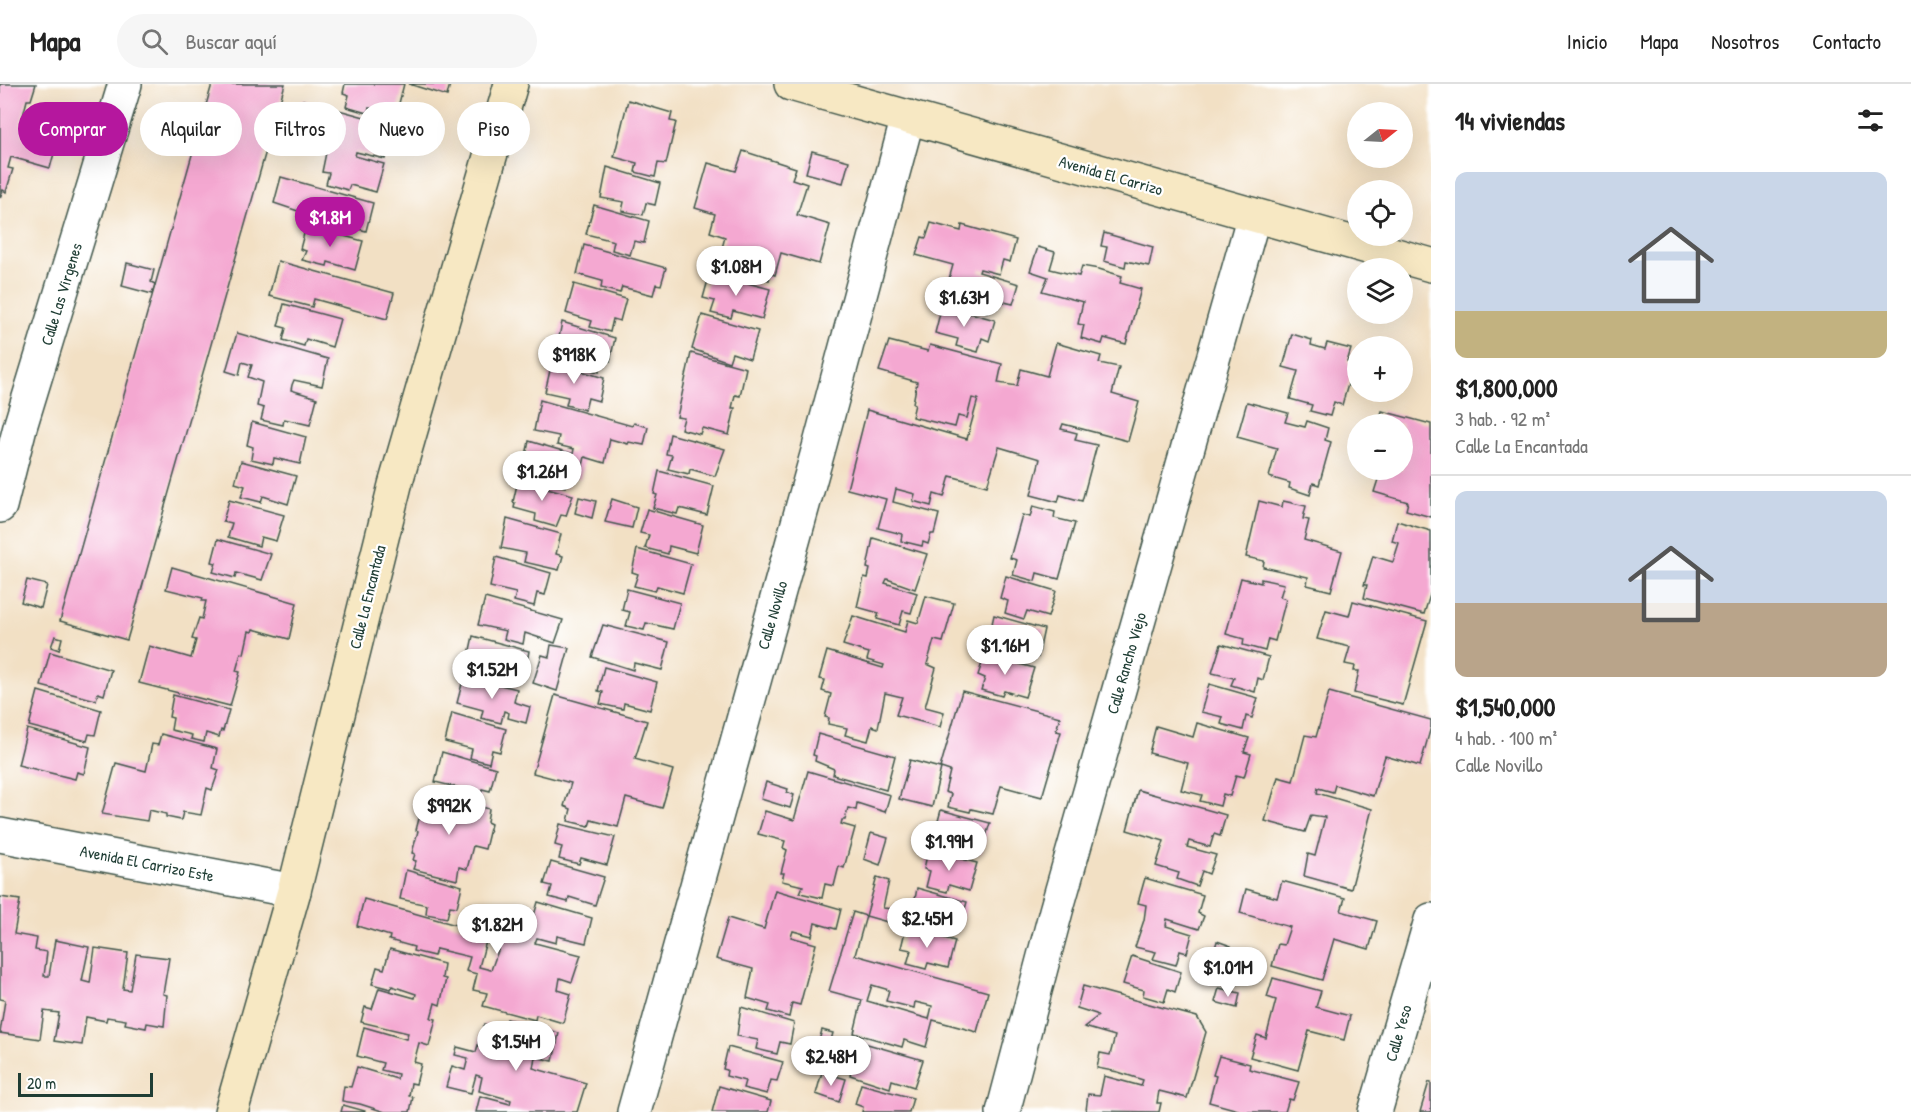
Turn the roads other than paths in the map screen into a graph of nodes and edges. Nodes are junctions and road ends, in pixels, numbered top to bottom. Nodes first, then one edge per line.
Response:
1 (125, 84) edge
2 (511, 84) edge
3 (791, 84) edge
4 (908, 117) junction
5 (1254, 215) junction
6 (1431, 265) edge
7 (0, 506) edge
8 (0, 835) edge
9 (294, 891) junction
10 (1431, 920) edge
11 (231, 1112) edge
12 (634, 1112) edge
13 (1003, 1112) edge
14 (1375, 1112) edge

1 - 7 street, Calle Las Virgenes
2 - 9 street, Calle La Encantada
3 - 4 street, Avenida El Carrizo
4 - 5 street, Avenida El Carrizo
4 - 12 street, Calle Novillo
5 - 6 street, Avenida El Carrizo
5 - 13 street, Calle Rancho Viejo
8 - 9 street, Avenida El Carrizo Este
9 - 11 street, Calle La Encantada
10 - 14 street, Calle Yeso

